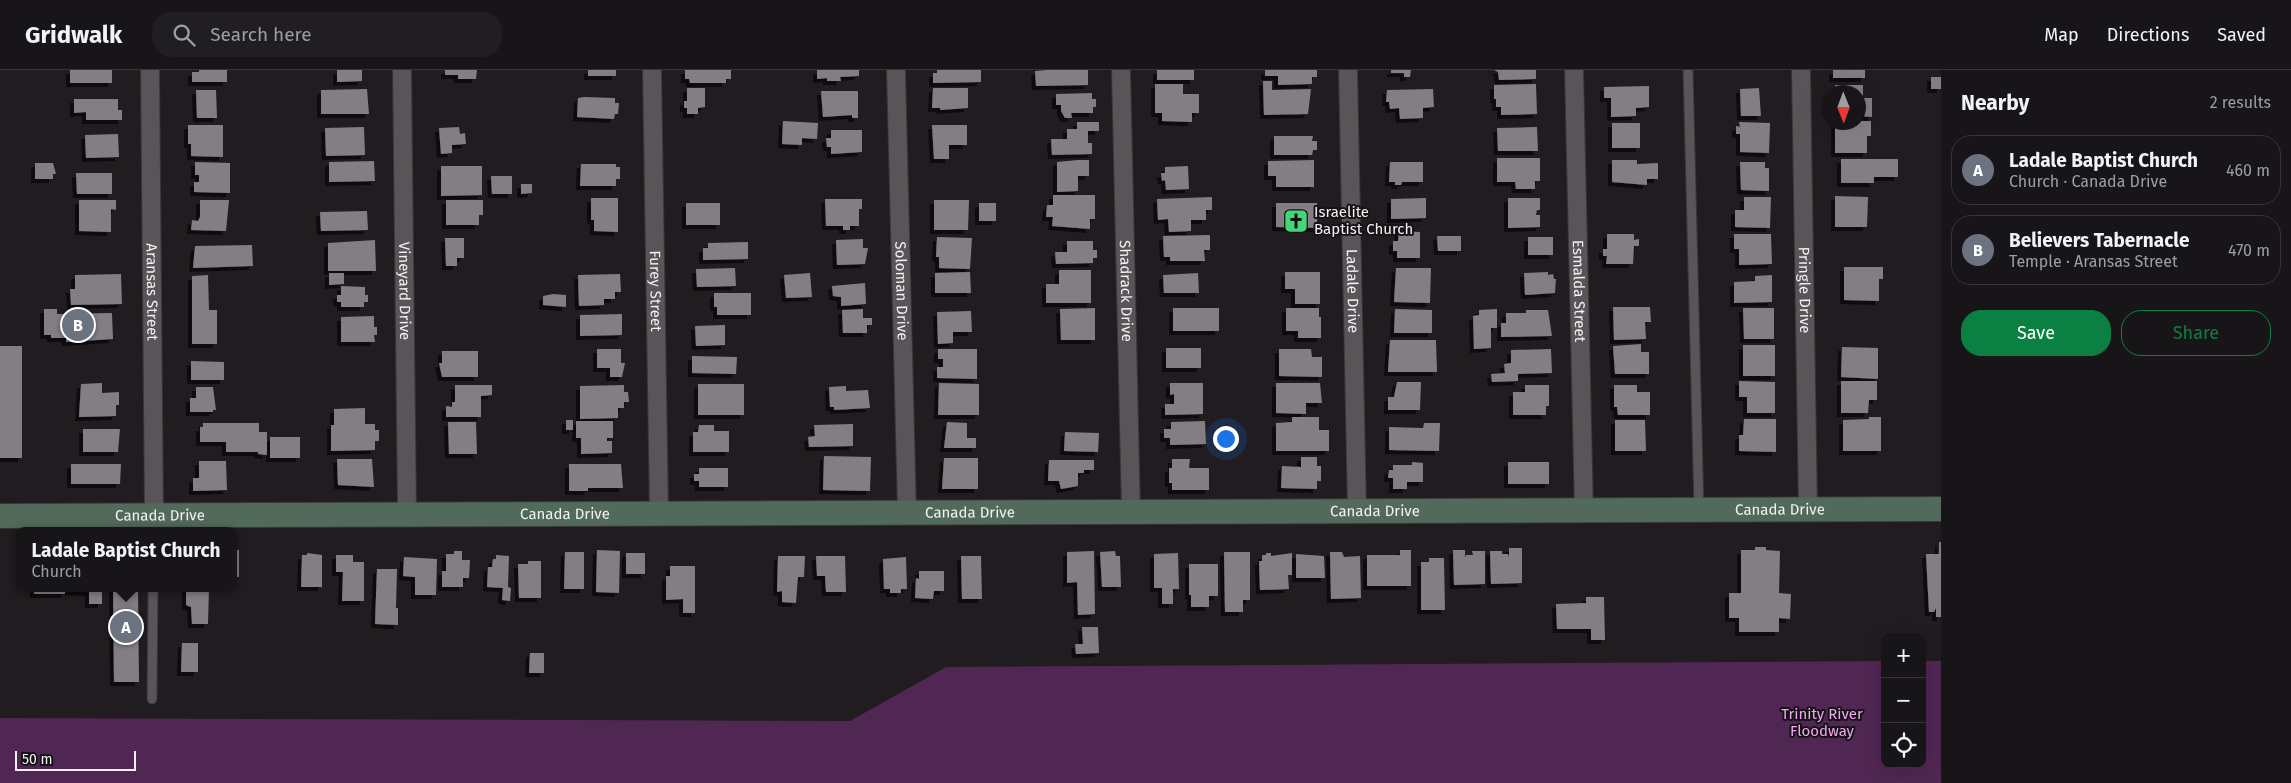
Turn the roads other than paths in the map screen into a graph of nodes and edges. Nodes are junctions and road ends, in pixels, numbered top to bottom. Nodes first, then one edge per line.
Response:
1 (150, 70) edge
2 (402, 70) edge
3 (652, 70) edge
4 (896, 70) edge
5 (1122, 70) edge
6 (1348, 70) edge
7 (1574, 70) edge
8 (1688, 70) edge
9 (1801, 70) edge
10 (1941, 509) edge
11 (1808, 510) junction
12 (1699, 511) junction
13 (1131, 512) junction
14 (1357, 512) junction
15 (1584, 512) junction
16 (658, 513) junction
17 (907, 513) junction
18 (407, 514) junction
19 (0, 516) edge
20 (154, 518) junction
21 (153, 592) edge
22 (152, 699) dead end

1 - 20 street, Aransas Street
2 - 18 street, Vineyard Drive
3 - 16 street, Furey Street
4 - 17 street, Soloman Drive
5 - 13 street, Shadrack Drive
6 - 14 street, Ladale Drive
7 - 15 street, Esmalda Street
8 - 12 lane
9 - 11 street, Pringle Drive
10 - 11 street, Canada Drive
11 - 12 street, Canada Drive
12 - 15 street, Canada Drive
13 - 14 street, Canada Drive
13 - 17 street, Canada Drive
14 - 15 street, Canada Drive
16 - 17 street, Canada Drive
16 - 18 street, Canada Drive
18 - 20 street, Canada Drive
19 - 20 street, Canada Drive
21 - 22 lane

